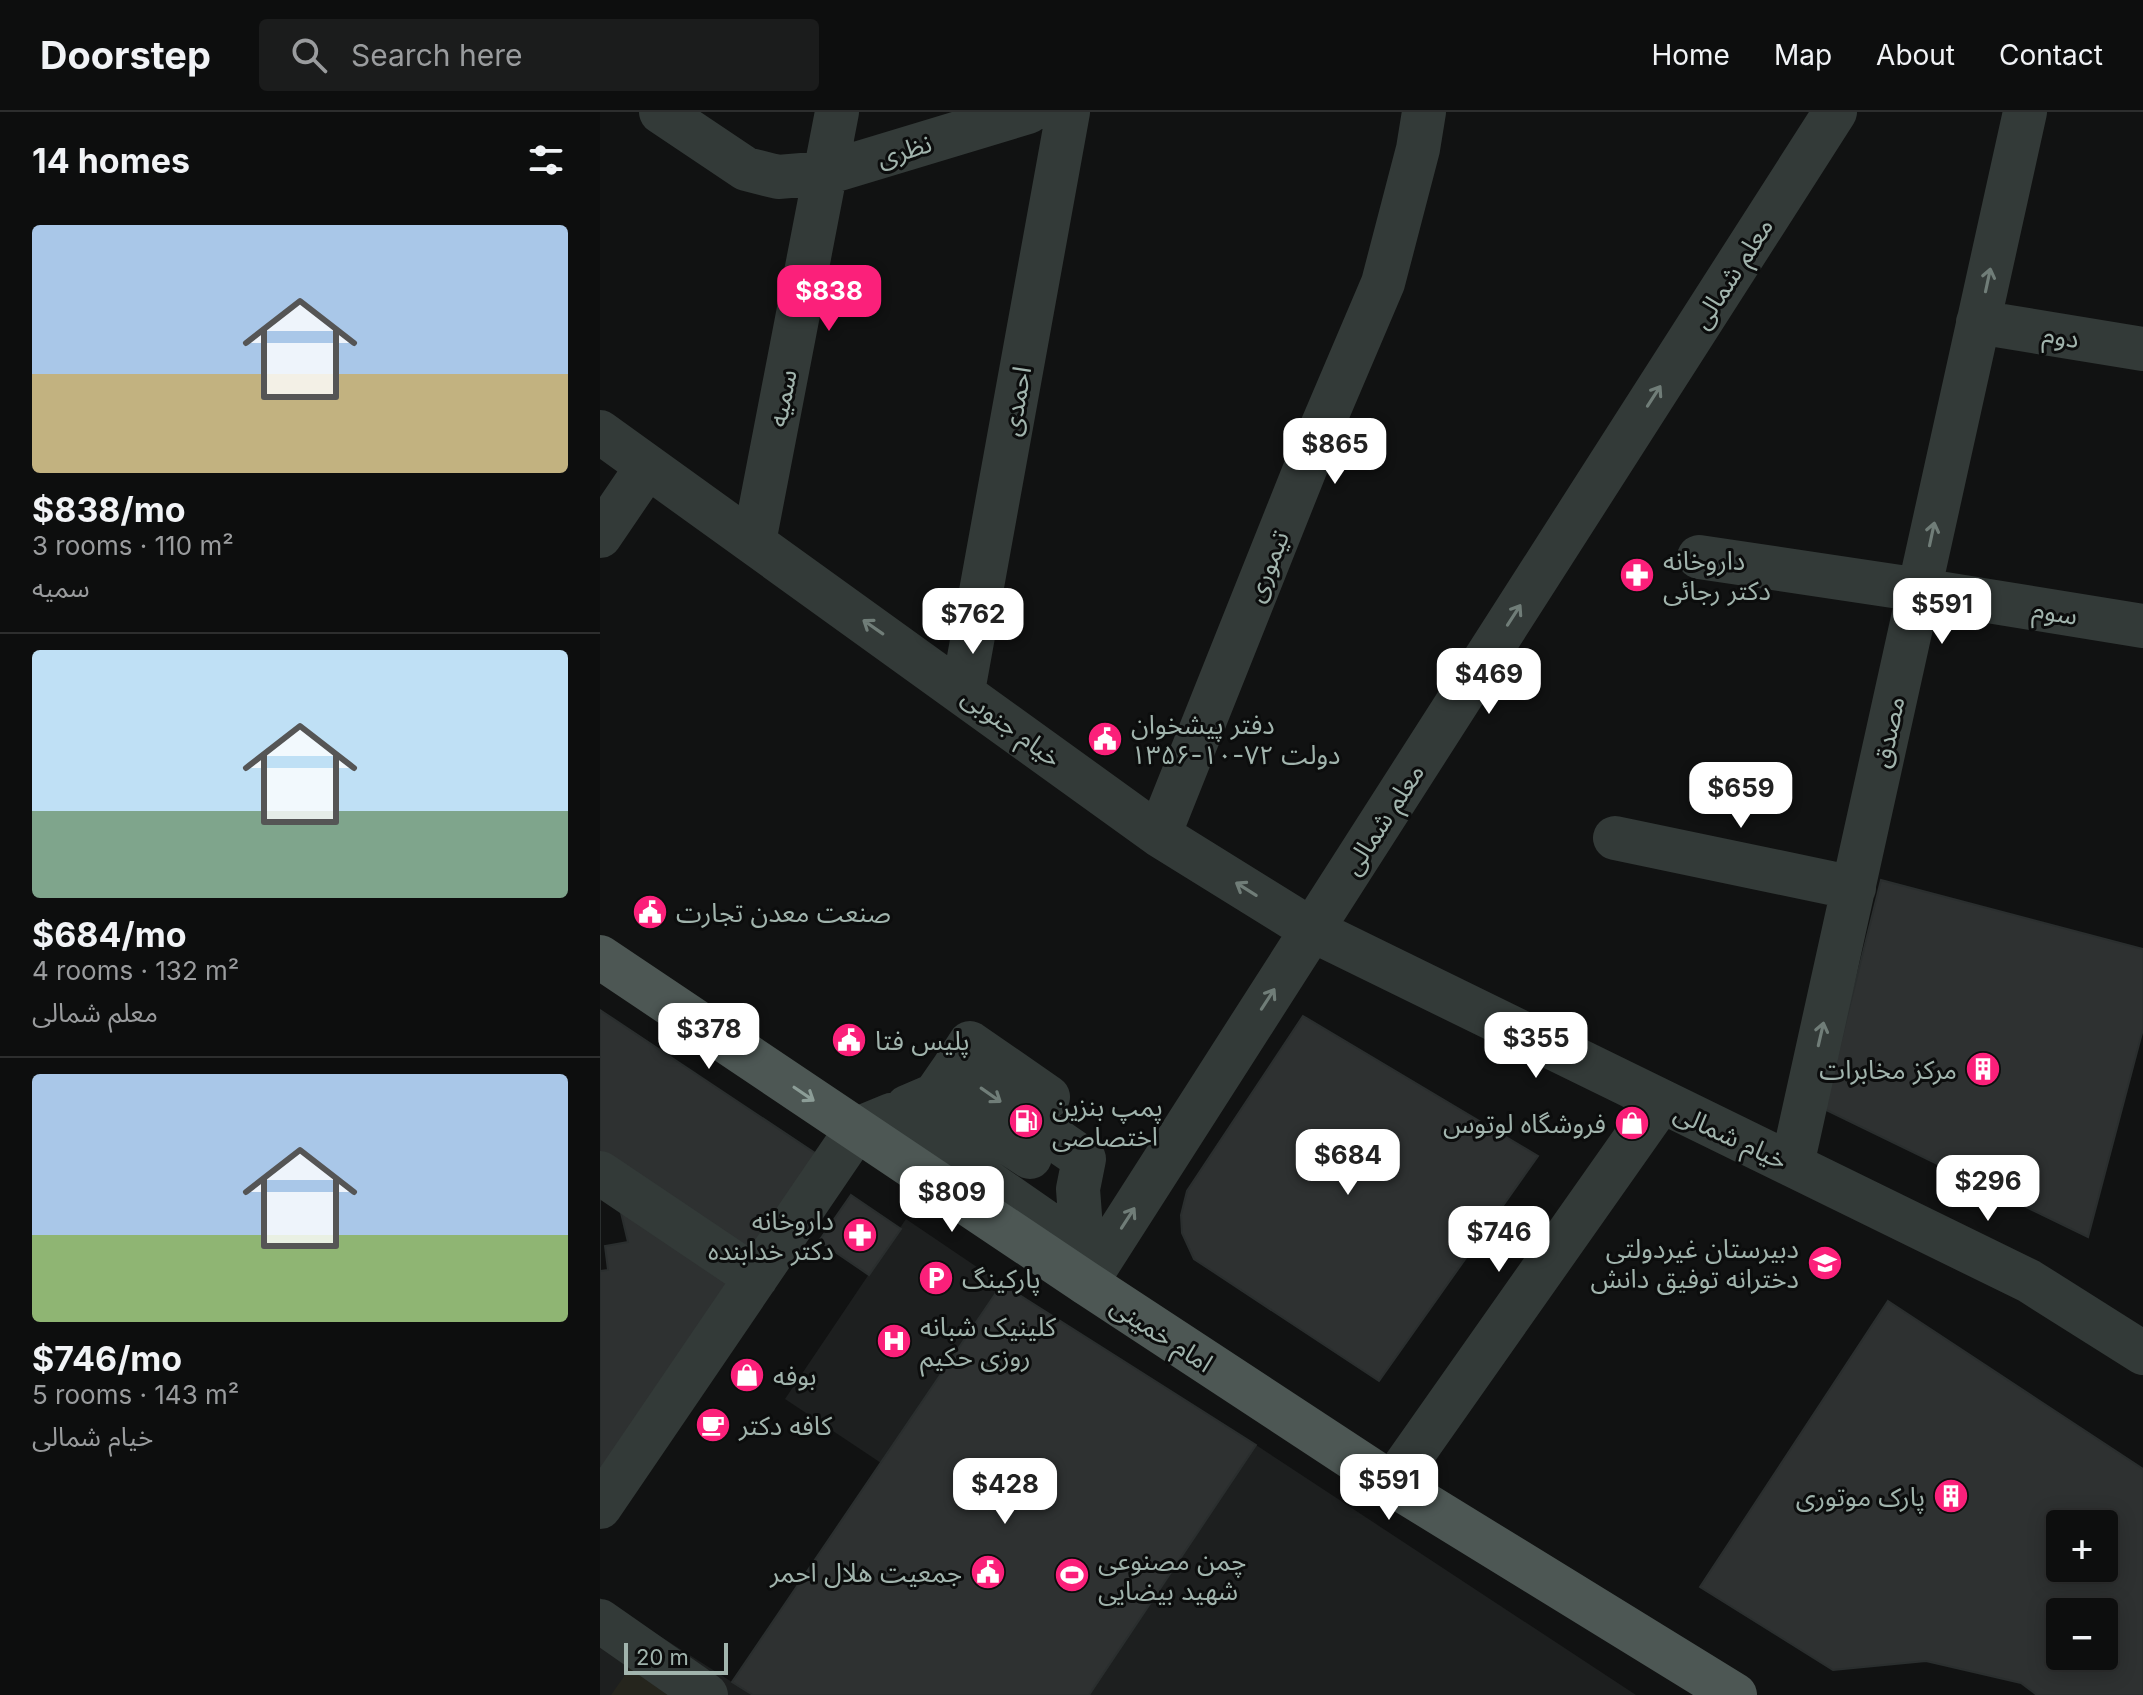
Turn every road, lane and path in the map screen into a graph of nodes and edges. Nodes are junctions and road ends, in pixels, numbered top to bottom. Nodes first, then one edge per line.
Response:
1 (661, 112) edge
2 (837, 112) edge
3 (1028, 112) edge
4 (1068, 112) edge
5 (1424, 112) edge
6 (1835, 112) edge
7 (2025, 112) edge
8 (826, 173) junction
9 (1978, 322) junction
10 (2143, 349) edge
11 (600, 432) edge
12 (647, 467) junction
13 (600, 536) edge
14 (754, 542) junction
15 (1699, 557) dead end
16 (1920, 590) junction
17 (2143, 626) edge
18 (963, 691) junction
19 (1159, 835) junction
20 (1615, 838) dead end
21 (1854, 888) junction
22 (1312, 930) junction
23 (600, 957) edge
24 (944, 1082) junction
25 (1660, 1103) junction
26 (874, 1122) junction
27 (1792, 1165) junction
28 (600, 1173) edge
29 (1081, 1174) junction
30 (1084, 1266) junction
31 (756, 1278) junction
32 (2143, 1353) edge
33 (1392, 1484) junction
34 (600, 1507) edge
35 (600, 1621) edge
36 (706, 1695) edge
37 (1735, 1695) edge

1 - 8 street, نظری
2 - 8 street, سميه
3 - 8 street, نظری
4 - 18 street, احمدی
5 - 19 street, تیموری
22 -> 6 street, معلم شمالی
9 -> 7 street, مصدق
8 - 14 street, سميه
9 - 10 street, دوم
16 -> 9 street, مصدق
11 - 12 street, خیام جنوبی
12 - 13 street
12 - 14 street, خیام جنوبی
18 -> 14 street, خیام جنوبی
15 - 16 street, سوم
16 - 17 street, سوم
16 - 21 street, مصدق
18 - 19 street, خیام جنوبی
22 -> 19 street, خیام جنوبی
20 - 21 street
27 -> 21 street, مصدق
22 - 25 street, خیام شمالی
30 -> 22 street, معلم شمالی
23 -> 26 main road, امام خمینی
24 - 26 street
24 - 29 street
24 -> 29 street
25 - 27 street, خیام شمالی
25 - 33 street
26 - 30 main road, امام خمینی
26 - 31 street
27 - 32 street, خیام شمالی
28 - 31 street
29 - 30 street
30 - 33 main road, امام خمینی
31 - 34 street
33 - 37 main road, امام خمینی
35 - 36 street

